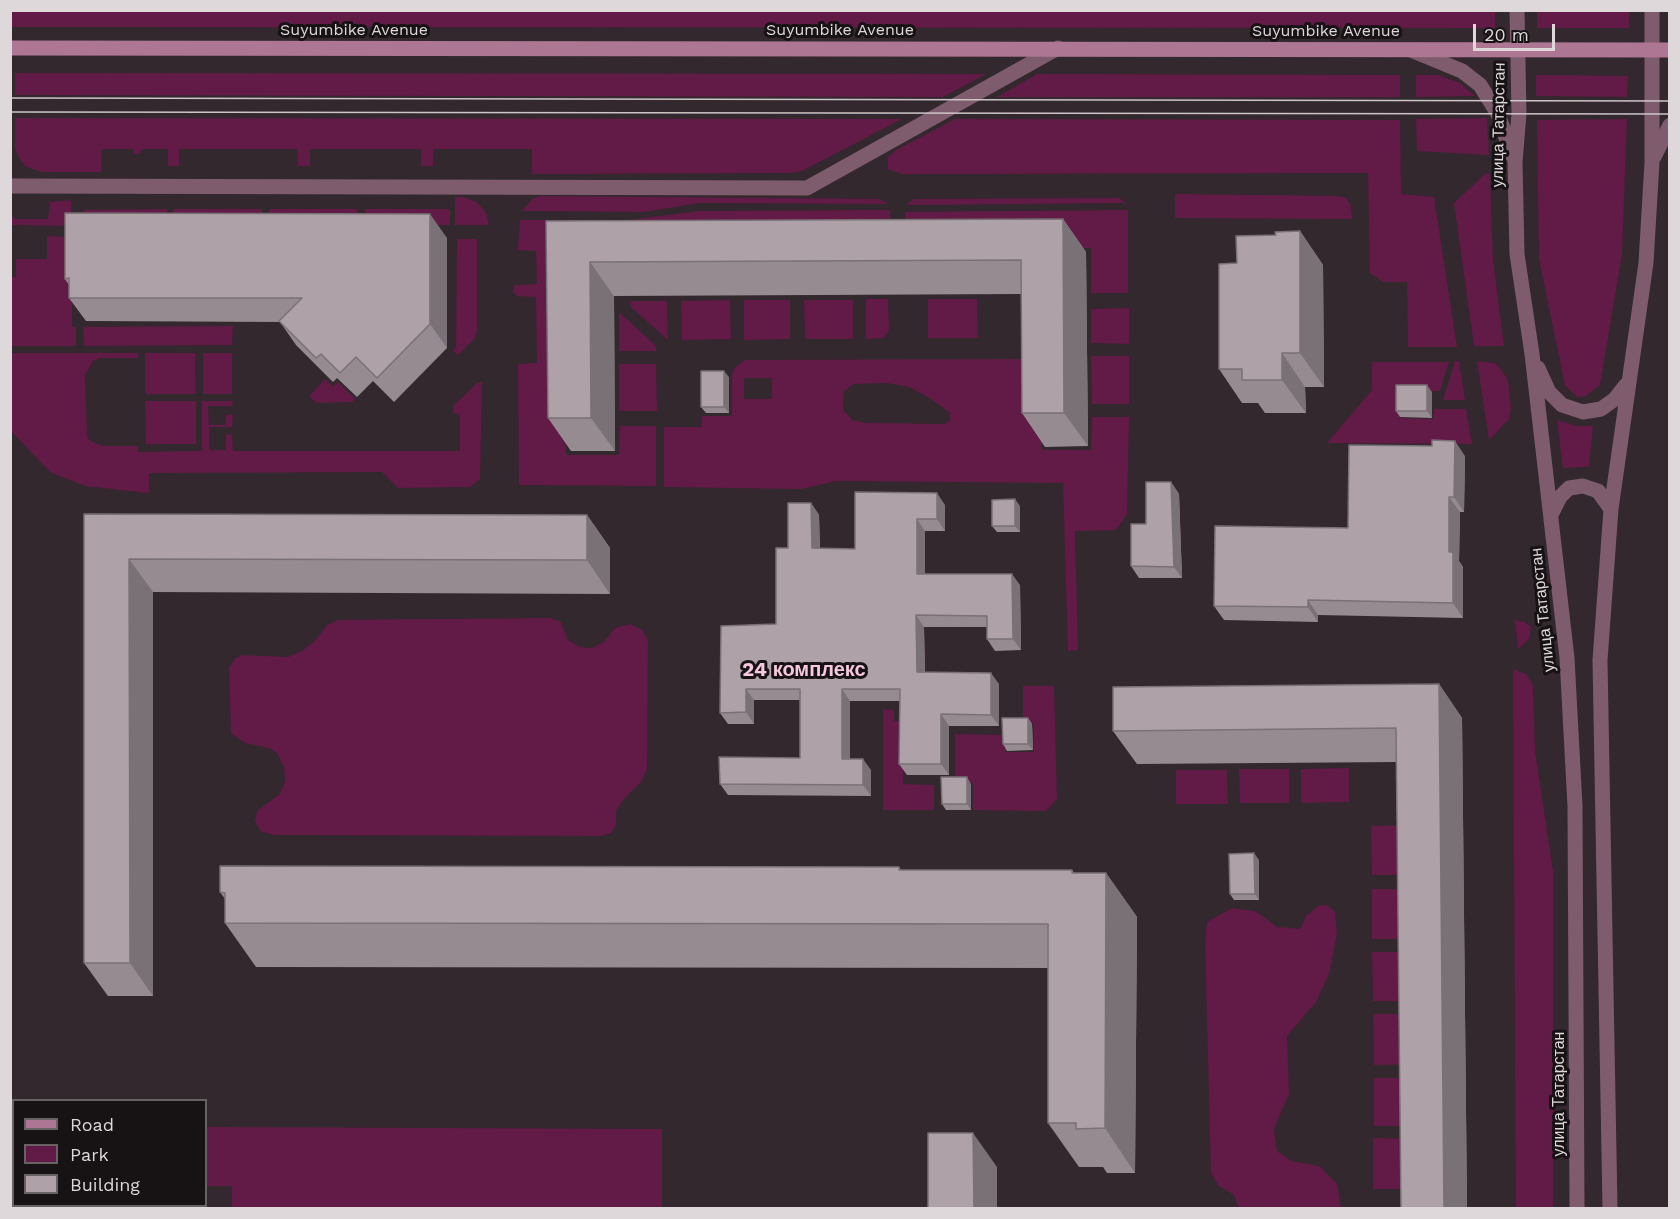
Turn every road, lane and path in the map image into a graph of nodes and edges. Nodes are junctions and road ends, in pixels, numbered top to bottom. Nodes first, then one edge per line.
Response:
1 (1517, 10) edge
2 (1652, 10) edge
3 (10, 48) edge
4 (1058, 48) junction
5 (1408, 49) junction
6 (1518, 50) junction
7 (1652, 50) junction
8 (1670, 50) edge
9 (1670, 125) edge
10 (1515, 162) junction
11 (1652, 162) junction
12 (10, 186) edge
13 (1532, 354) junction
14 (1627, 384) junction
15 (1611, 509) junction
16 (1551, 515) junction
17 (12, 1180) edge
18 (12, 1209) edge
19 (1577, 1209) edge
20 (1610, 1209) edge

1 - 6 street, улица Татарстан
2 - 7 street
3 - 4 main road, Suyumbike Avenue
4 - 5 main road, Suyumbike Avenue
4 - 12 street
5 - 6 main road, Suyumbike Avenue
5 - 10 street
6 - 7 main road, Suyumbike Avenue
6 - 10 street, улица Татарстан
7 - 8 main road, Suyumbike Avenue
7 - 11 street
9 - 11 street
10 - 13 street, улица Татарстан
11 - 14 street
13 - 14 street
13 - 16 street, улица Татарстан
14 - 15 street
15 - 16 street
15 - 20 street
16 - 19 street, улица Татарстан
17 - 18 street

